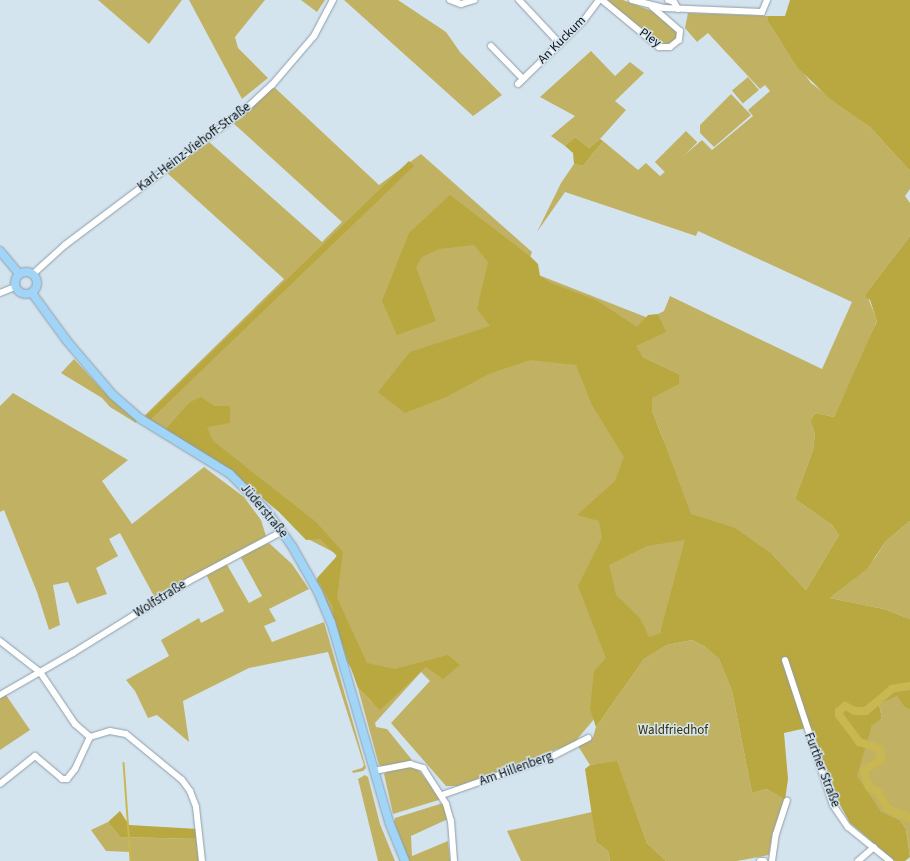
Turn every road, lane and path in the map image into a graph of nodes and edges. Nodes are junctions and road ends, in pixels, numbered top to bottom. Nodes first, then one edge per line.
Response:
1 (333, 0) edge
2 (450, 0) edge
3 (474, 0) edge
4 (519, 0) edge
5 (600, 0) edge
6 (632, 0) edge
7 (668, 0) edge
8 (767, 0) edge
9 (648, 4) edge
10 (675, 9) junction
11 (667, 19) junction
12 (560, 44) junction
13 (491, 46) dead end
14 (0, 251) edge
15 (19, 274) junction
16 (33, 274) junction
17 (15, 287) junction
18 (0, 293) edge
19 (32, 293) junction
20 (283, 531) junction
21 (0, 641) edge
22 (785, 660) dead end
23 (40, 672) junction
24 (0, 695) edge
25 (90, 737) junction
26 (588, 738) dead end
27 (374, 771) junction
28 (0, 784) edge
29 (442, 795) junction
30 (788, 801) dead end
31 (874, 847) junction
32 (202, 861) edge
33 (404, 861) edge
34 (454, 861) edge
35 (760, 861) edge
36 (764, 861) edge
37 (772, 861) edge
38 (858, 861) edge
39 (890, 861) edge

1 - 16 street, Karl-Heinz-Viehoff-Straße
2 - 3 street
4 - 12 street
5 - 11 street, Pley
5 - 12 street, An Kuckum
6 - 9 street, Pley
7 - 10 street
8 - 10 street, Pley
9 - 10 street, Pley
9 - 11 street, Pley
10 - 11 street, Pley
12 - 13 street, An Kuckum
14 - 15 main road
15 - 16 main road
15 - 17 main road
16 - 19 main road
17 - 18 street
17 - 19 main road
19 - 20 main road, Jüderstraße
20 - 23 street, Wolfstraße
20 - 27 main road, Jüderstraße
21 - 23 street
22 - 31 street, Further Straße
23 - 24 street, Wolfstraße
23 - 25 street
25 - 28 street
25 - 32 street
26 - 29 street, Am Hillenberg
27 - 29 street
27 - 33 main road, Jüderstraße
29 - 34 street
30 - 37 street
31 - 38 street
31 - 39 street, Further Straße
35 - 36 street

